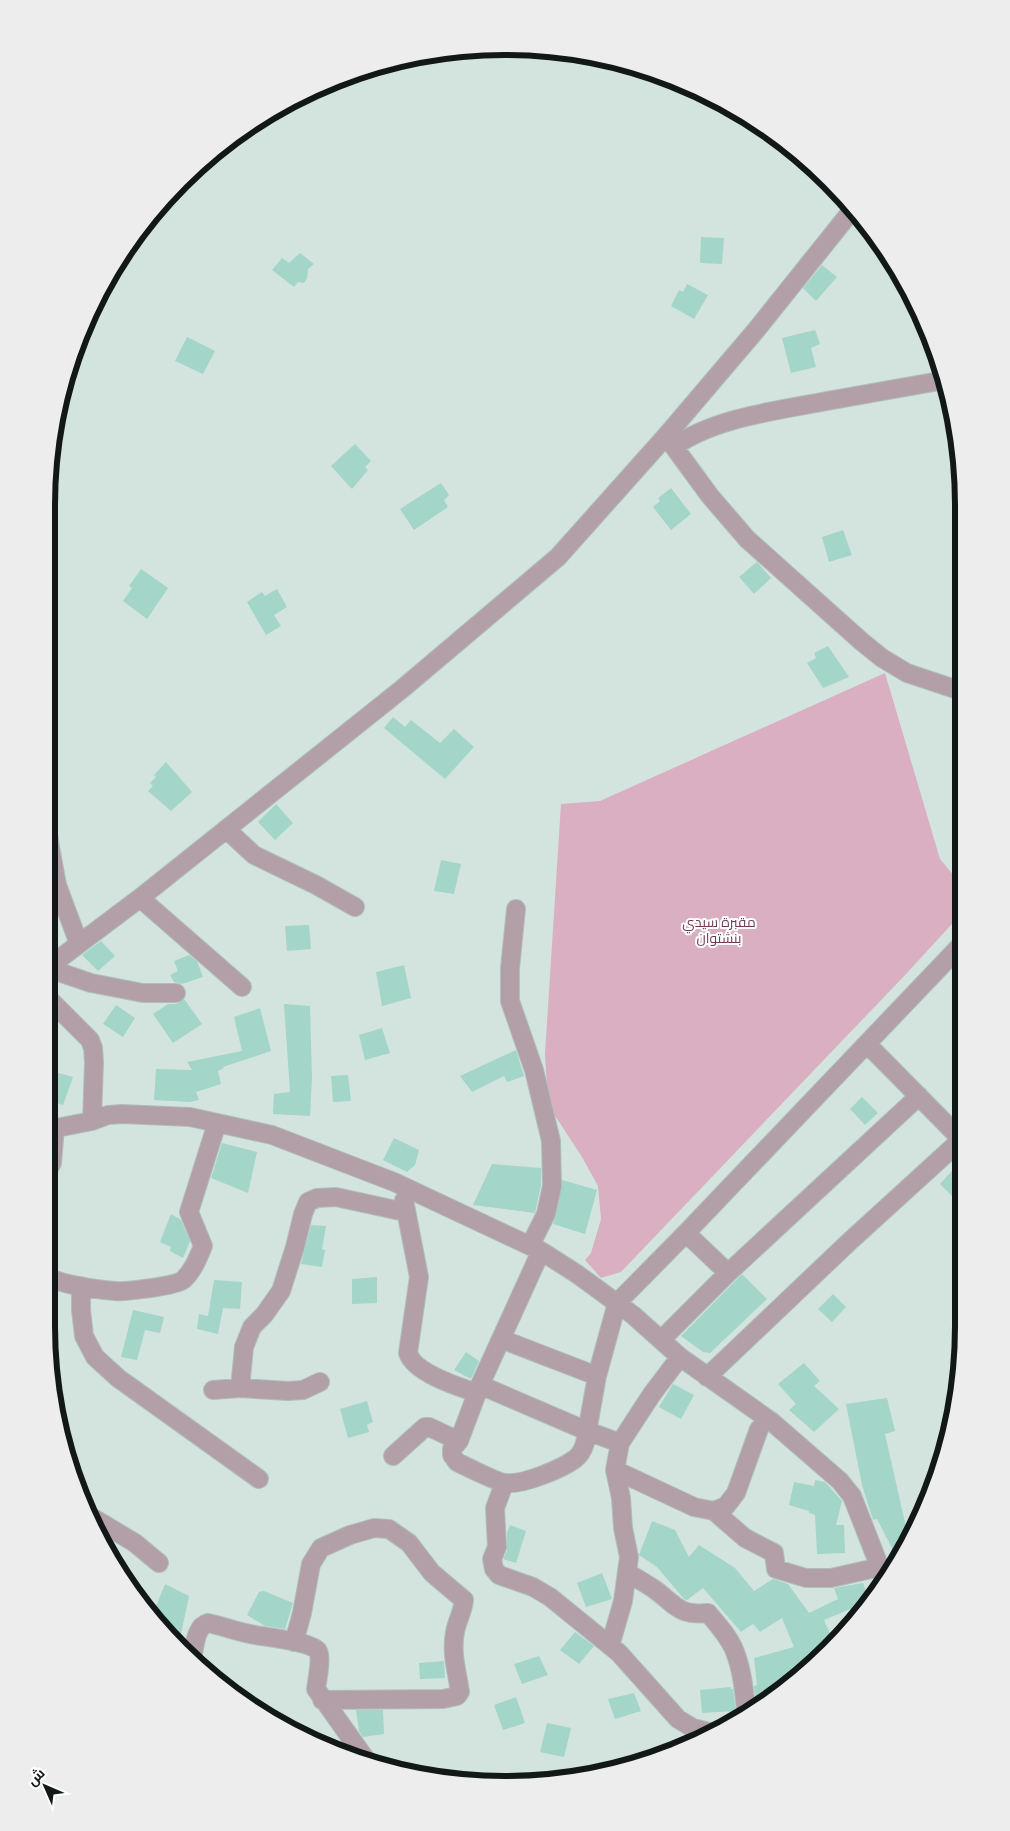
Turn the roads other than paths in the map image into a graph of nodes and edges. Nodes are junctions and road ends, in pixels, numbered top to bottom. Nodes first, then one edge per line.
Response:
1 (848, 215) edge
2 (938, 381) edge
3 (670, 442) junction
4 (955, 689) edge
5 (226, 829) junction
6 (55, 875) edge
7 (140, 898) junction
8 (355, 907) dead end
9 (516, 909) dead end
10 (78, 944) junction
11 (955, 952) edge
12 (55, 962) edge
13 (55, 971) edge
14 (242, 987) dead end
15 (176, 993) dead end
16 (55, 1005) edge
17 (868, 1044) junction
18 (919, 1096) junction
19 (92, 1121) junction
20 (217, 1123) junction
21 (55, 1128) edge
22 (955, 1132) edge
23 (955, 1144) edge
24 (402, 1186) junction
25 (405, 1212) junction
26 (686, 1233) junction
27 (535, 1248) junction
28 (728, 1273) junction
29 (55, 1279) edge
30 (81, 1286) junction
31 (617, 1303) junction
32 (501, 1339) junction
33 (661, 1340) junction
34 (680, 1357) junction
35 (597, 1376) junction
36 (708, 1378) junction
37 (320, 1382) dead end
38 (240, 1388) junction
39 (479, 1389) junction
40 (213, 1390) dead end
41 (759, 1429) dead end
42 (587, 1431) junction
43 (459, 1441) junction
44 (620, 1443) junction
45 (393, 1456) dead end
46 (615, 1470) junction
47 (259, 1479) dead end
48 (504, 1484) junction
49 (714, 1511) junction
50 (100, 1522) edge
51 (159, 1563) dead end
52 (627, 1572) junction
53 (882, 1572) edge
54 (294, 1642) junction
55 (610, 1646) junction
56 (194, 1651) edge
57 (322, 1700) junction
58 (746, 1706) edge
59 (703, 1730) edge
60 (362, 1753) edge

1 - 3 street
2 - 3 street
3 - 4 street
3 - 5 street
5 - 7 street
5 - 8 street
6 - 10 street
7 - 10 street
7 - 14 street
9 - 27 street
10 - 12 street
11 - 17 street
13 - 15 street
16 - 19 street
17 - 18 street
17 - 26 street
18 - 22 street
18 - 28 street
19 - 20 street
19 - 21 street
20 - 24 street
20 - 30 street
23 - 36 street
24 - 25 street
24 - 27 street
25 - 38 street
25 - 39 street
26 - 28 street
26 - 31 street
27 - 31 street
27 - 32 street
28 - 33 street
29 - 30 street
30 - 47 street
31 - 33 street
31 - 35 street
32 - 35 street
32 - 39 street
33 - 34 street
34 - 36 street
34 - 44 street
35 - 42 street
36 - 53 street
37 - 38 street
38 - 40 street
39 - 42 street
39 - 43 street
41 - 49 street
42 - 44 street
42 - 48 street
43 - 45 street
43 - 48 street
44 - 46 street
46 - 49 street
46 - 52 street
48 - 55 street
49 - 53 street
50 - 51 street
52 - 55 street
52 - 58 street
54 - 56 street
54 - 57 street
54 - 57 street
55 - 59 street
57 - 60 street

